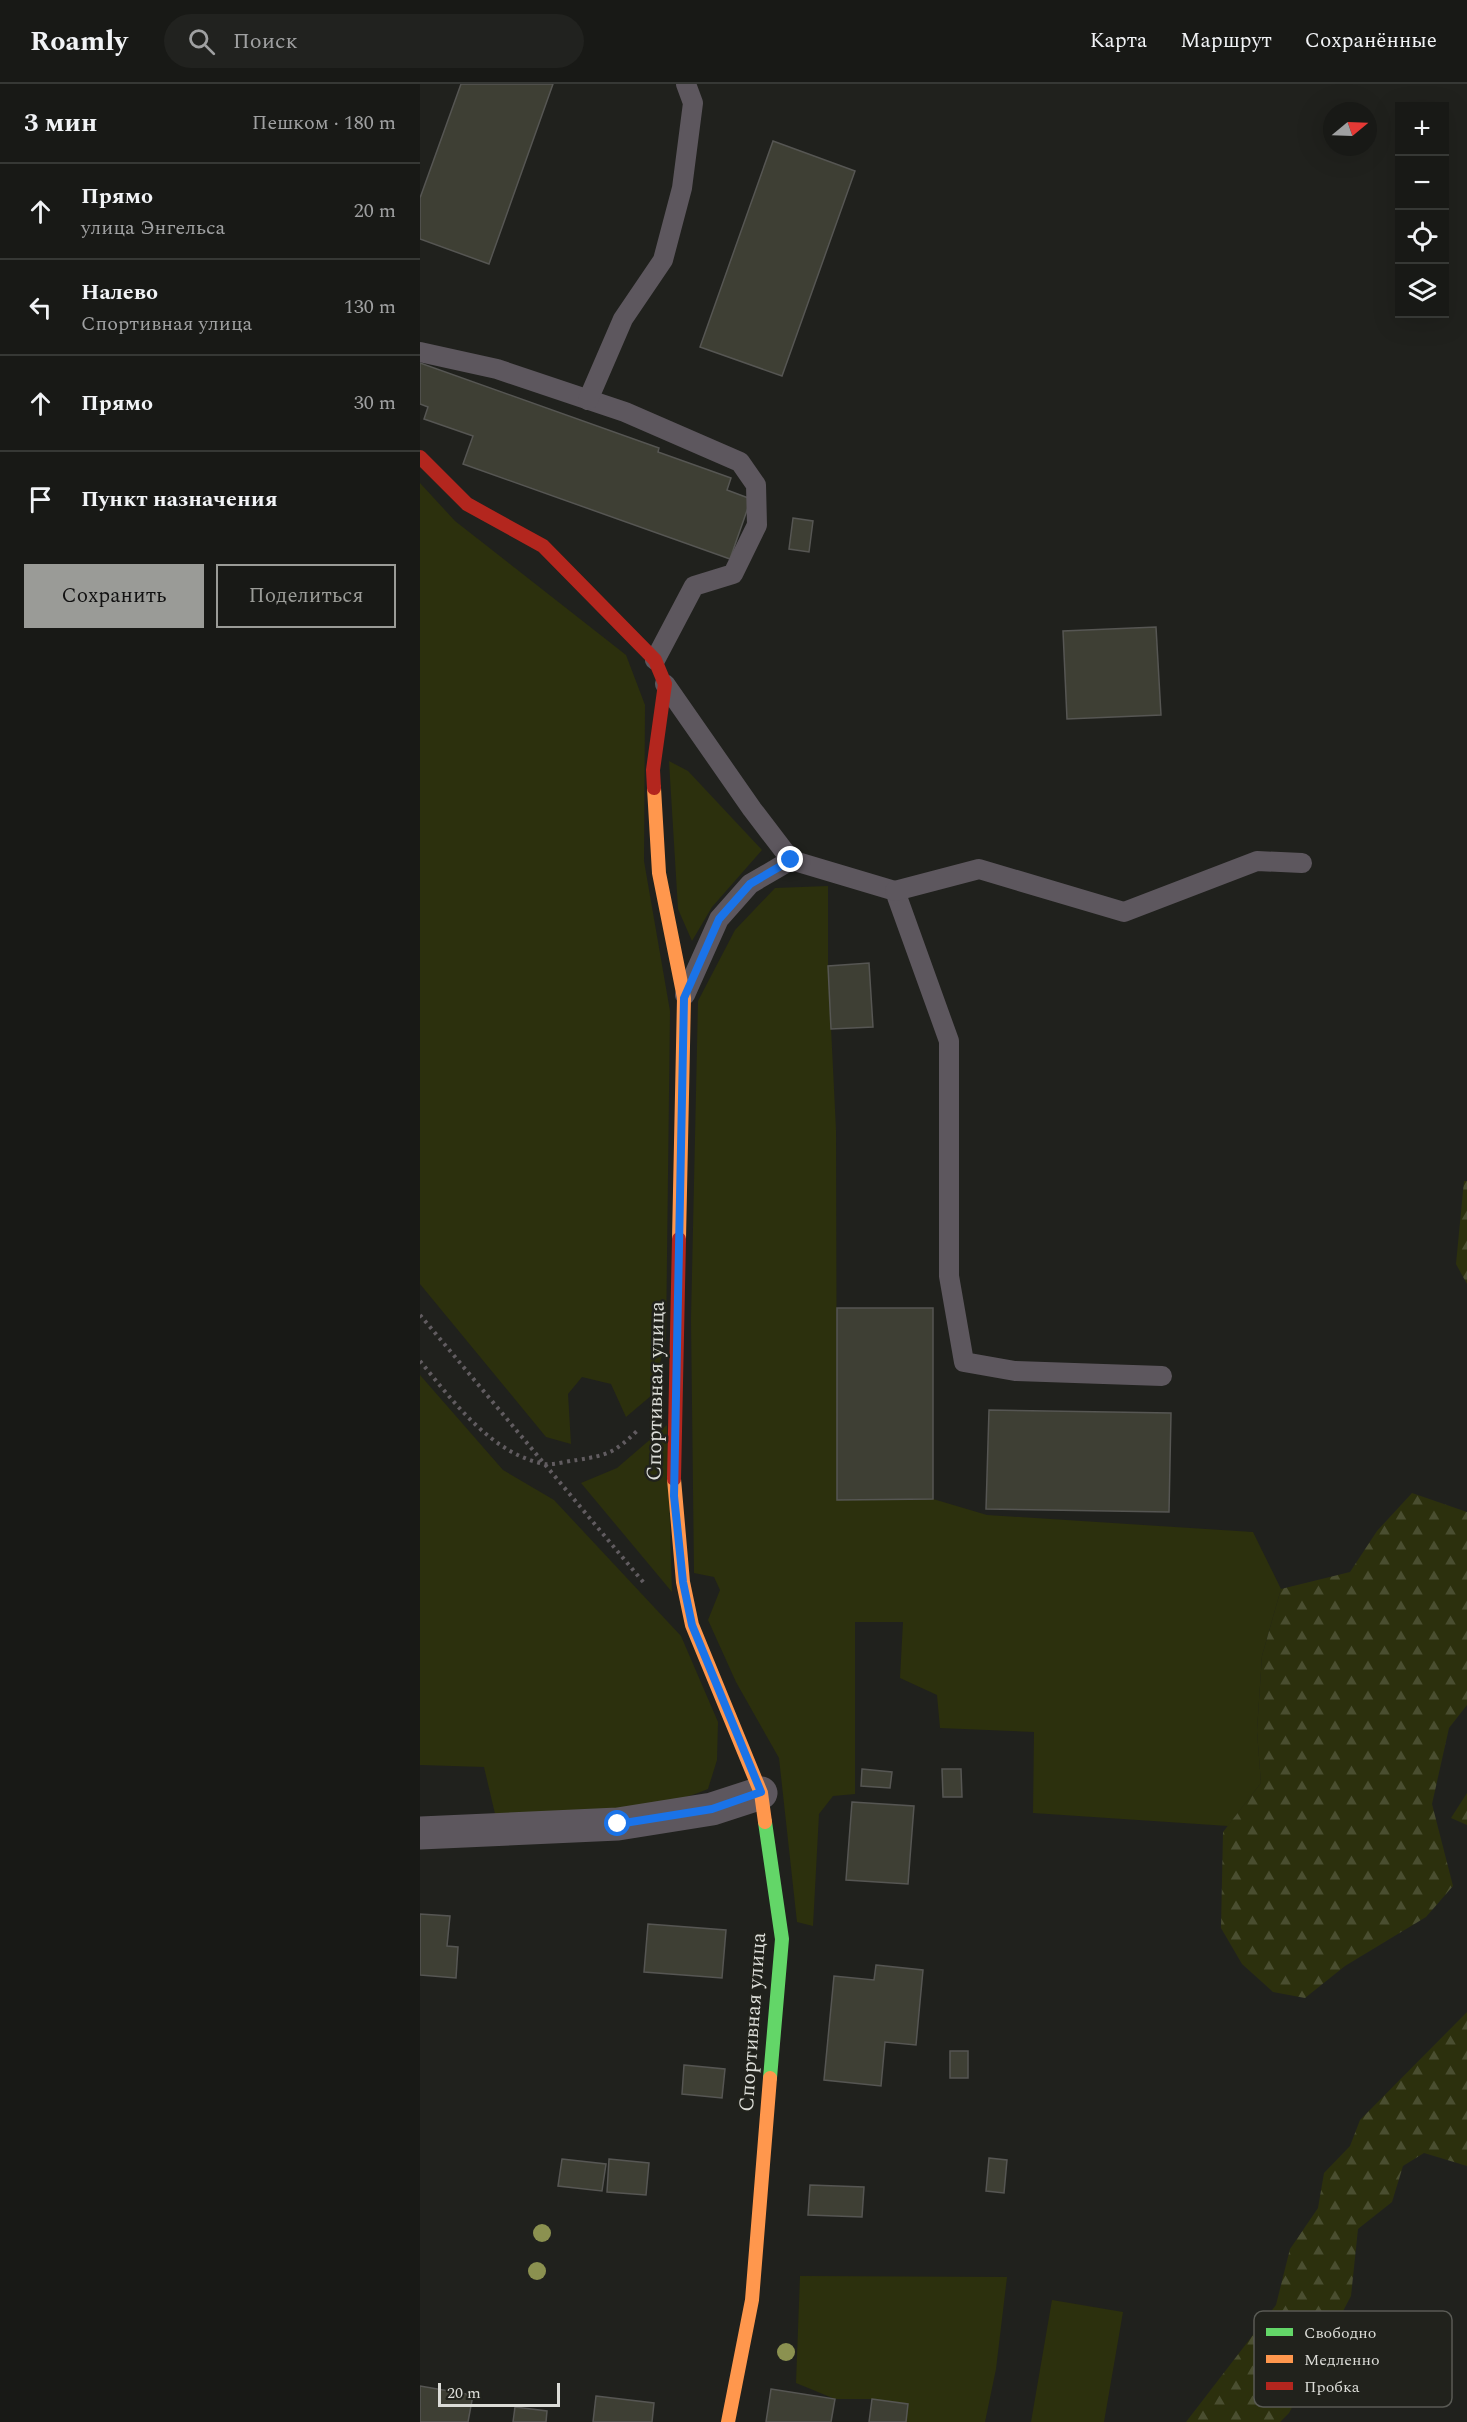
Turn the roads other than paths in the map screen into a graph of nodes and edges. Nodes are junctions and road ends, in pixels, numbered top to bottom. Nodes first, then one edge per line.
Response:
1 (686, 84) edge
2 (420, 352) edge
3 (588, 400) junction
4 (420, 457) edge
5 (655, 660) junction
6 (665, 684) junction
7 (791, 860) junction
8 (1302, 863) dead end
9 (895, 891) junction
10 (684, 998) junction
11 (1162, 1376) dead end
12 (761, 1792) junction
13 (420, 1833) edge
14 (728, 2422) edge

1 - 3 lane
2 - 3 lane
3 - 5 lane
4 - 5 street
5 - 6 street
6 - 7 lane
6 - 10 street, Спортивная улица
7 - 9 lane
7 - 10 lane
8 - 9 lane
9 - 11 lane
10 - 12 street, Спортивная улица
12 - 13 street
12 - 14 street, Спортивная улица

